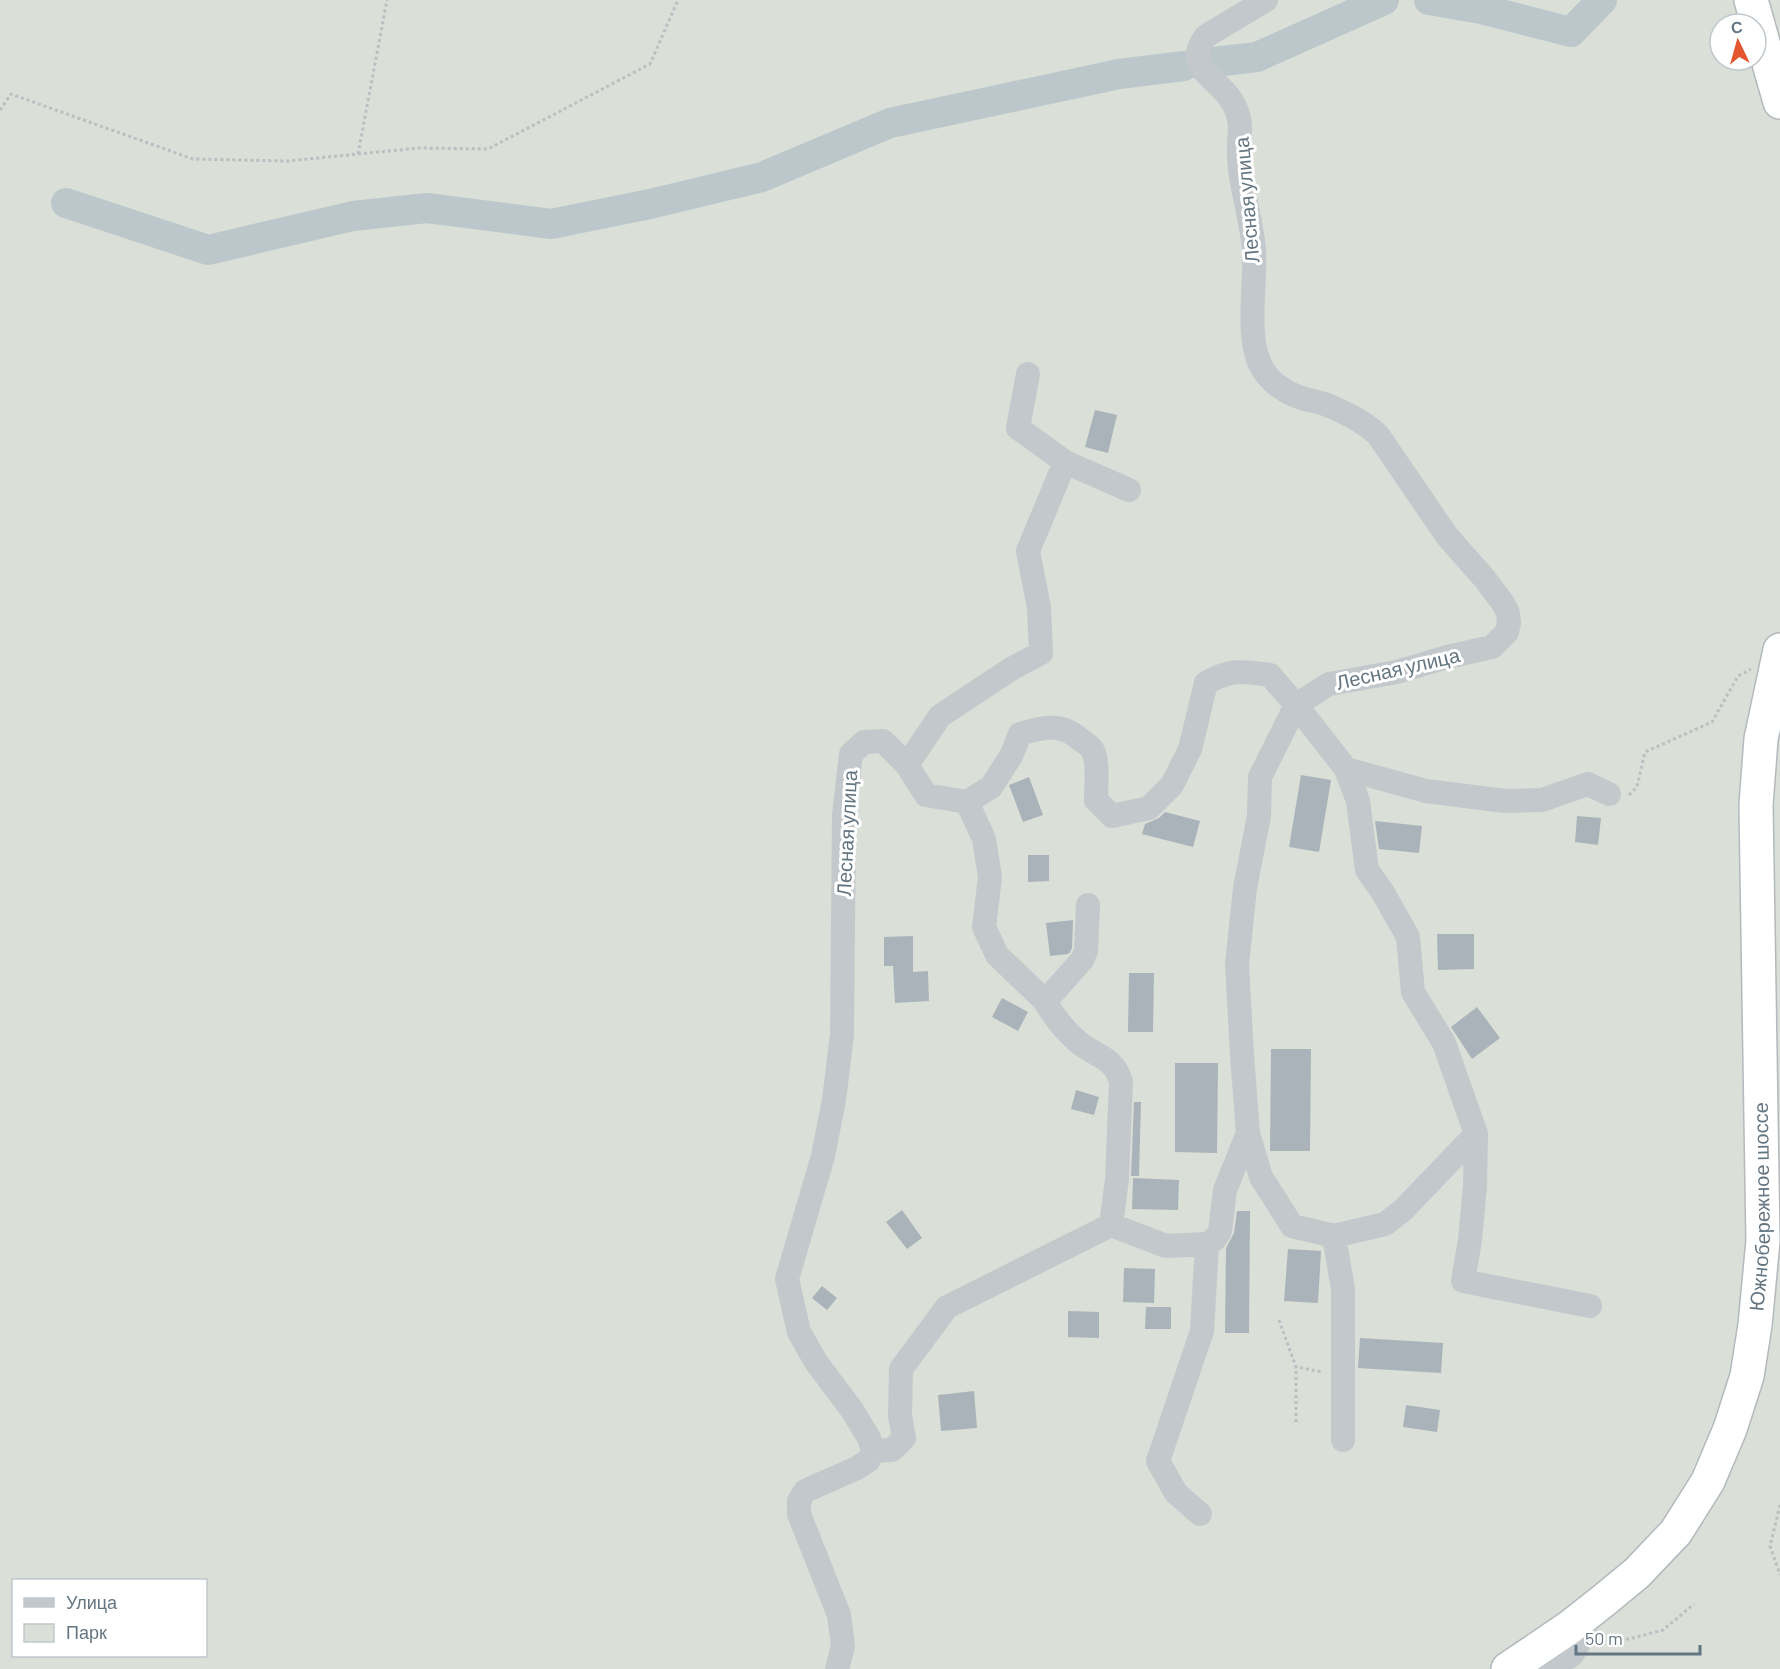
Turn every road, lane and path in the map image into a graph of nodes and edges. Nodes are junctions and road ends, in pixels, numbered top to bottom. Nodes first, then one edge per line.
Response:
1 (387, 0) edge
2 (678, 0) edge
3 (1266, 0) edge
4 (1751, 0) edge
5 (1765, 0) edge
6 (1780, 58) edge
7 (1780, 102) edge
8 (0, 110) edge
9 (358, 154) junction
10 (1028, 374) dead end
11 (1065, 462) junction
12 (1130, 490) dead end
13 (1780, 652) edge
14 (1296, 705) junction
15 (1780, 710) edge
16 (906, 765) junction
17 (1346, 769) junction
18 (1609, 794) joint
19 (967, 802) junction
20 (1088, 905) dead end
21 (1044, 1000) junction
22 (1248, 1133) junction
23 (1476, 1134) junction
24 (1111, 1225) junction
25 (1334, 1236) junction
26 (1207, 1244) junction
27 (1590, 1306) dead end
28 (1279, 1320) dead end
29 (1296, 1367) junction
30 (1343, 1376) junction
31 (1296, 1422) dead end
32 (1343, 1440) dead end
33 (873, 1450) junction
34 (1780, 1505) edge
35 (1200, 1514) dead end
36 (1780, 1575) edge
37 (1694, 1604) dead end
38 (1543, 1656) edge
39 (837, 1669) edge

1 - 9 path
2 - 9 path
3 - 14 street, Лесная улица
4 - 7 highway
5 - 6 highway
8 - 9 path
10 - 11 street
11 - 12 street
11 - 16 street
13 - 18 path
13 - 38 highway, Южнобережное шоссе
14 - 17 street
14 - 19 street
14 - 22 street
15 - 38 highway, Южнобережное шоссе
16 - 19 street, Лесная улица
16 - 33 street, Лесная улица
17 - 18 street
17 - 23 street
19 - 21 street
20 - 21 street
21 - 24 street
22 - 25 street
22 - 26 street
23 - 25 street
23 - 27 street
24 - 26 street
24 - 33 street
25 - 30 street
26 - 35 street
28 - 29 path
29 - 30 path
29 - 31 path
30 - 32 street
33 - 39 street
34 - 36 path
37 - 38 path

